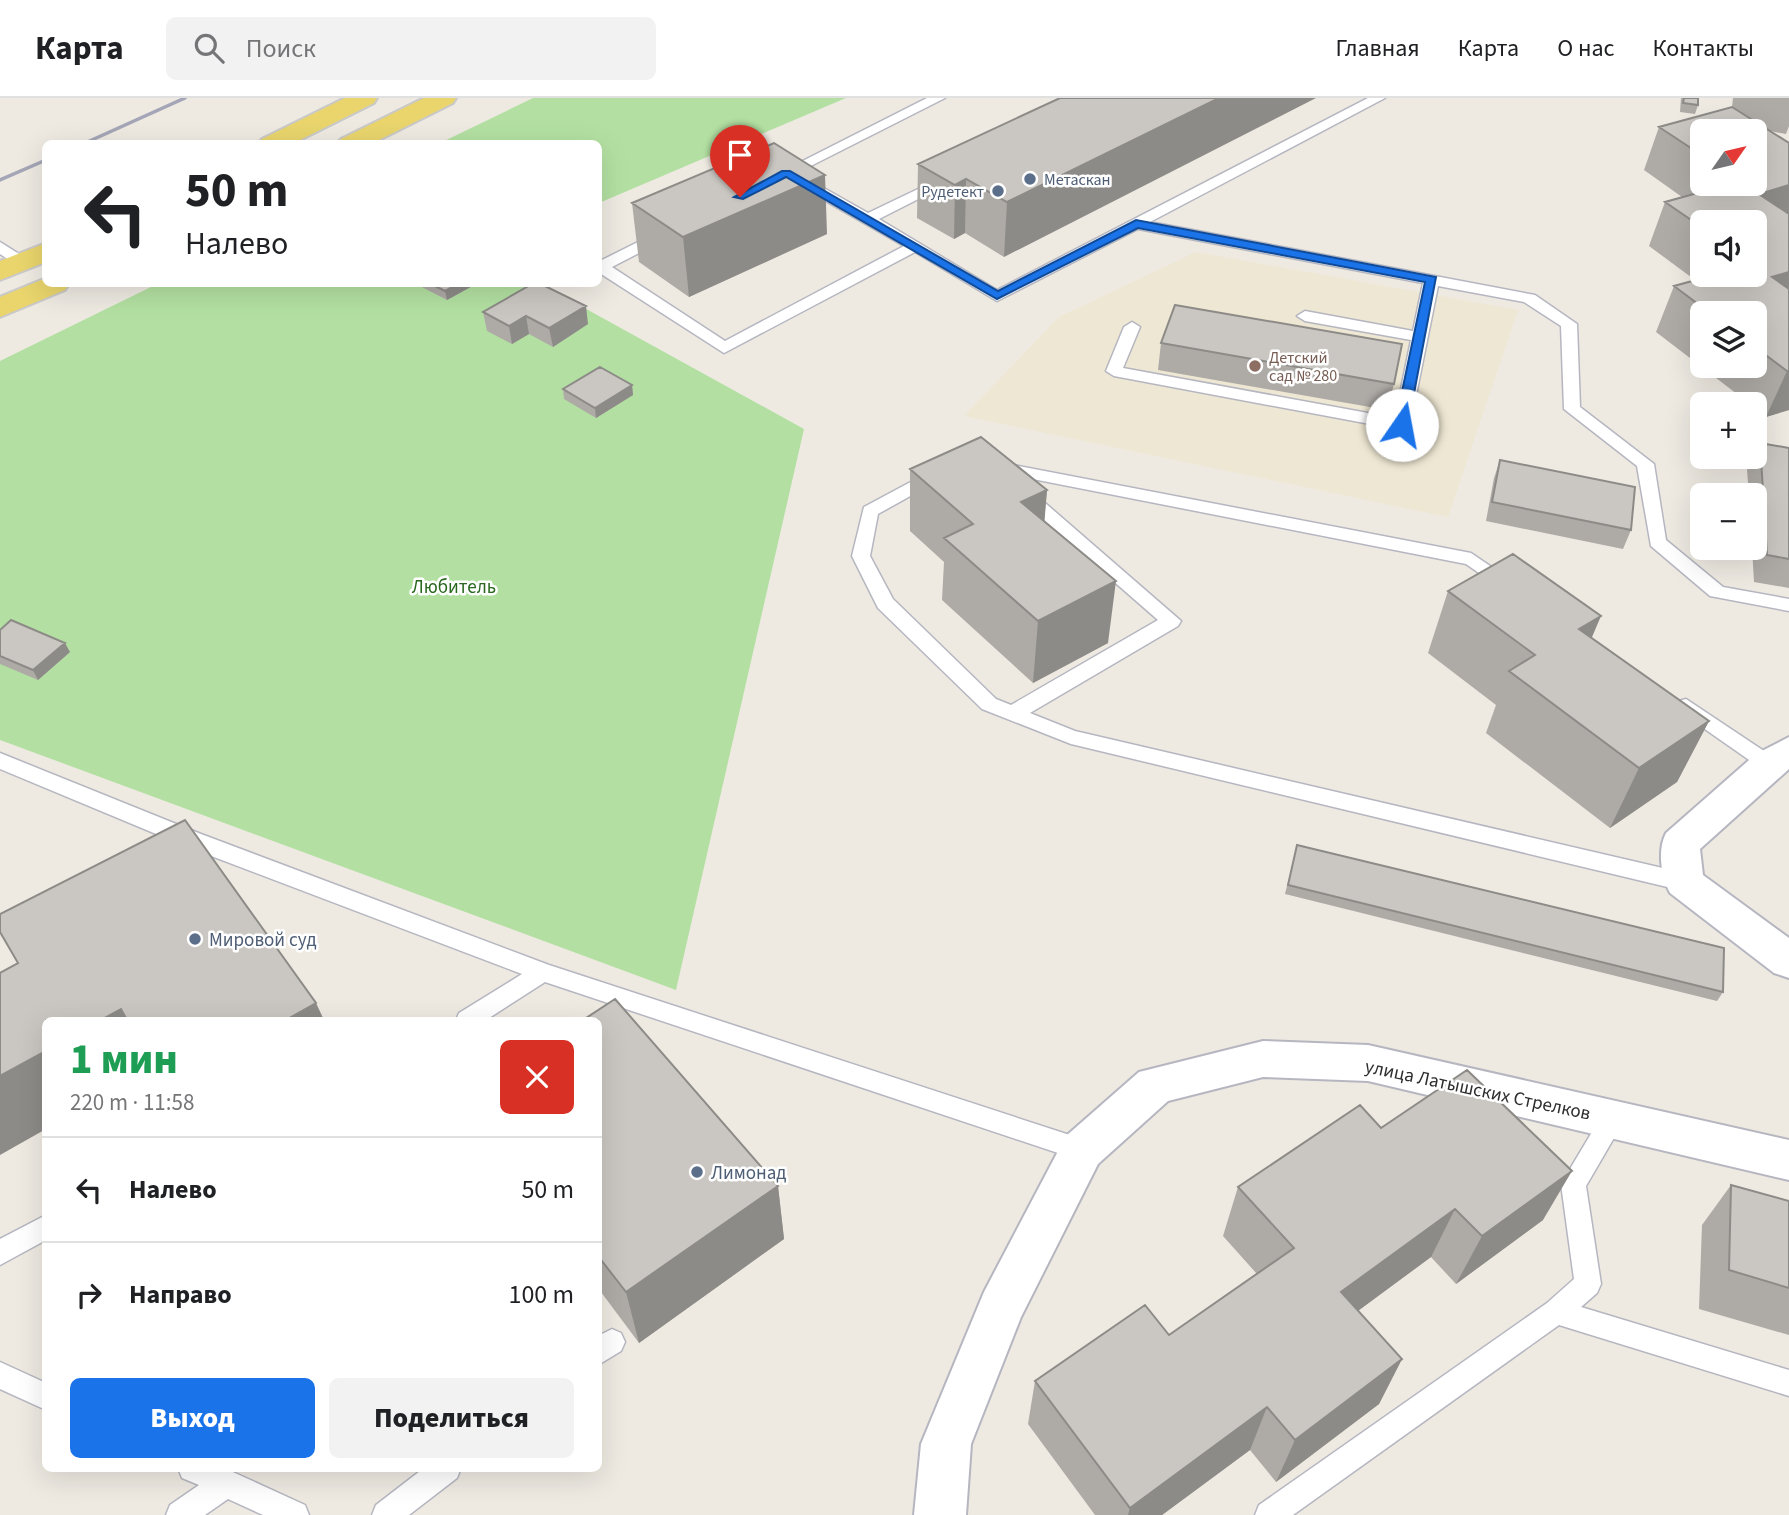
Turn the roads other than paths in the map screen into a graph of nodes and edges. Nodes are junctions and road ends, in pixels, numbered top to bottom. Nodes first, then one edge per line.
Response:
1 (365, 98) edge
2 (444, 98) edge
3 (939, 98) edge
4 (1378, 98) edge
5 (279, 140) edge
6 (358, 140) edge
7 (786, 173) junction
8 (960, 173) edge
9 (761, 186) edge
10 (868, 219) junction
11 (1136, 224) junction
12 (675, 230) edge
13 (915, 246) junction
14 (602, 266) edge
15 (602, 268) edge
16 (1432, 279) junction
17 (48, 287) edge
18 (0, 308) edge
19 (1305, 316) dead end
20 (1132, 327) dead end
21 (1420, 337) junction
22 (947, 468) edge
23 (1528, 598) edge
24 (1789, 605) edge
25 (1666, 693) edge
26 (1012, 714) junction
27 (1779, 757) edge
28 (0, 761) edge
29 (193, 840) junction
30 (169, 852) edge
31 (1684, 882) junction
32 (1789, 961) edge
33 (543, 972) junction
34 (472, 1017) edge
35 (1613, 1119) junction
36 (1082, 1150) junction
37 (1789, 1160) edge
38 (42, 1228) edge
39 (0, 1253) edge
40 (1556, 1312) junction
41 (0, 1375) edge
42 (1789, 1383) edge
43 (42, 1395) edge
44 (200, 1472) edge
45 (442, 1472) edge
46 (225, 1484) junction
47 (180, 1515) edge
48 (295, 1515) edge
49 (386, 1515) edge
50 (940, 1515) edge
51 (1269, 1515) edge

1 - 5 main road
2 - 6 main road
3 - 7 lane
4 - 11 lane
7 - 9 lane
7 - 10 lane
8 - 10 lane
10 - 13 lane
11 - 13 lane
11 - 16 lane
12 - 14 lane
13 - 15 lane
16 - 21 lane
16 - 24 lane
17 - 18 main road
19 - 21 lane
20 - 21 lane
22 - 26 lane
23 - 26 lane
25 - 27 lane
26 - 31 lane
27 - 31 street
28 - 29 lane
29 - 30 lane
29 - 33 lane
31 - 32 street
33 - 34 lane
33 - 36 lane
35 - 36 street, улица Латышских Стрелков
35 - 37 street, улица Латышских Стрелков
35 - 40 lane
36 - 50 street, улица Латышских Стрелков
38 - 39 lane
40 - 42 lane
40 - 51 lane
41 - 43 lane
44 - 46 lane
45 - 49 lane
46 - 47 lane
46 - 48 lane

